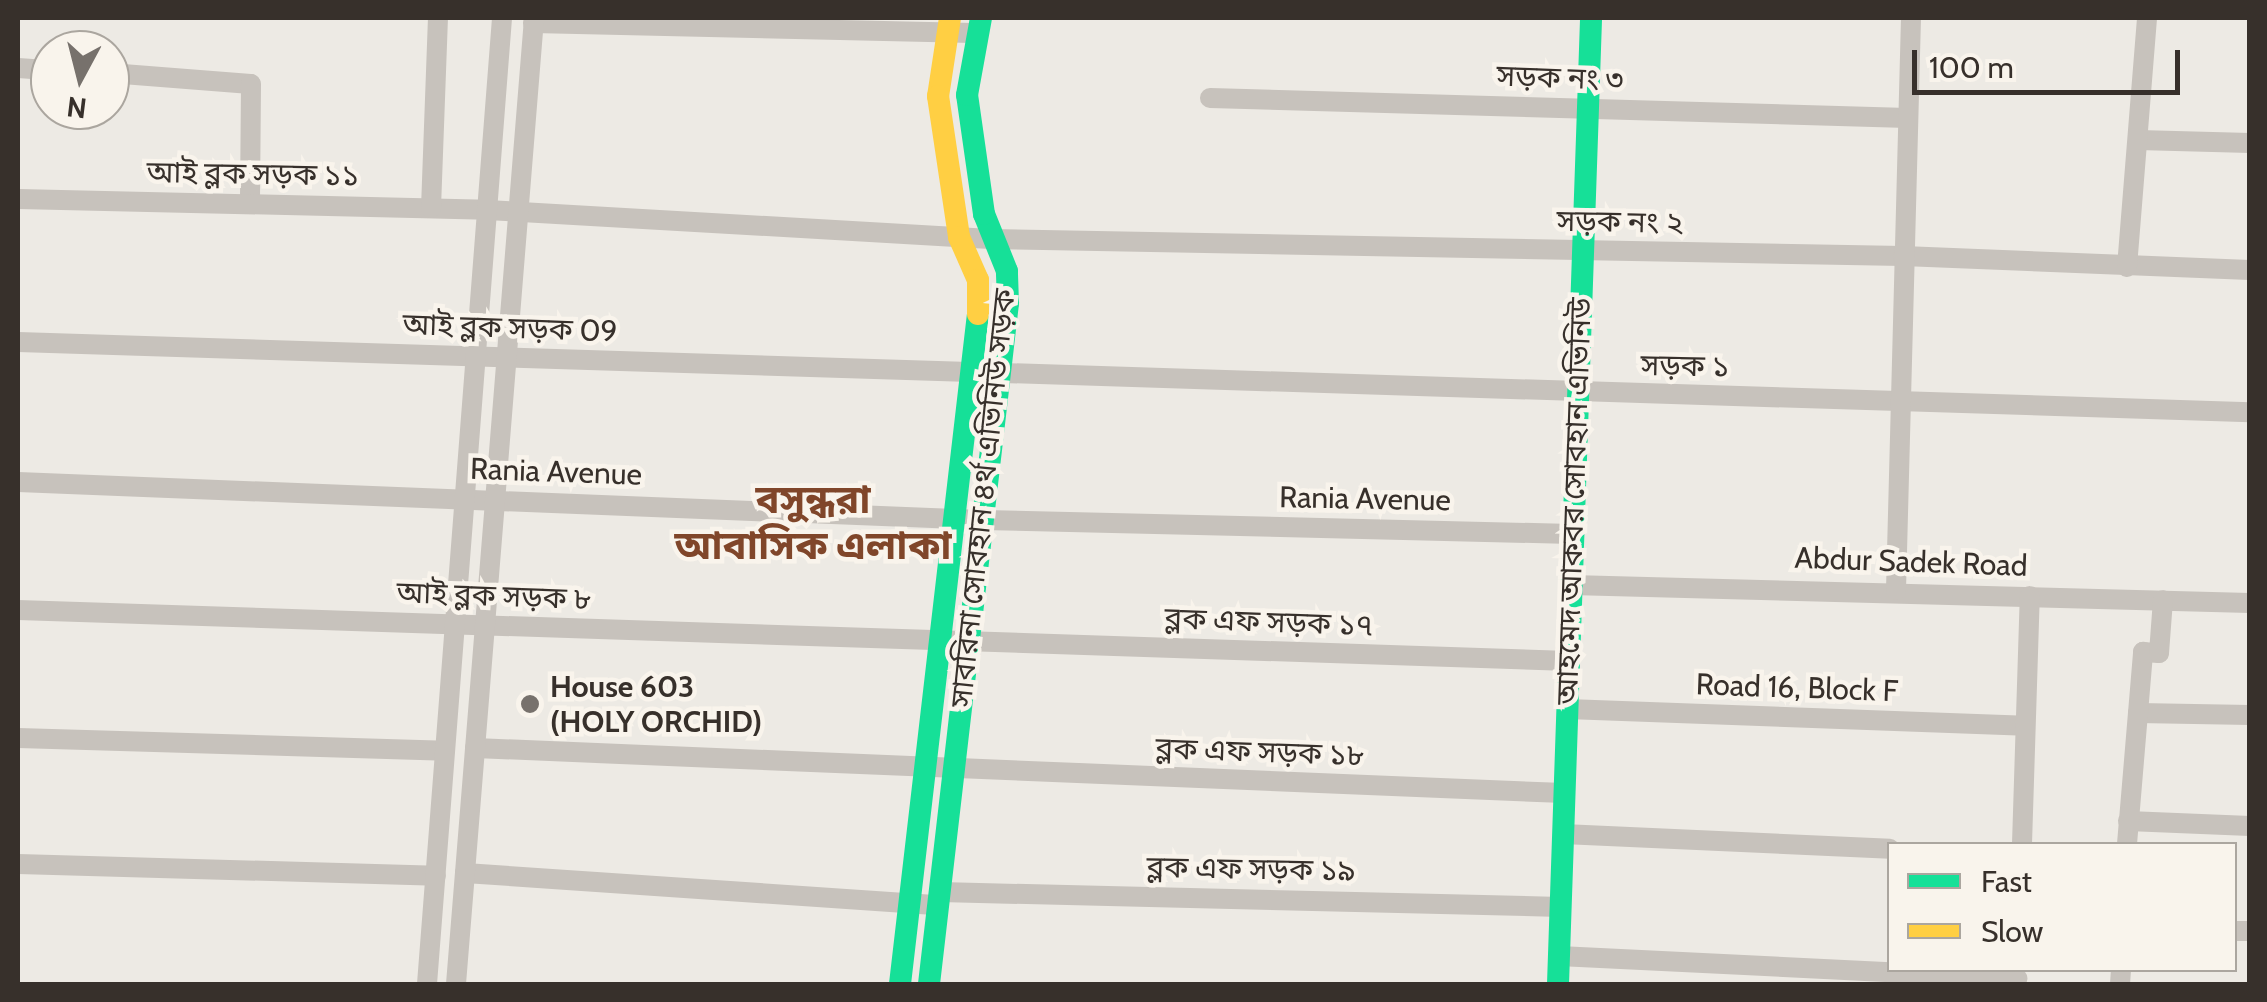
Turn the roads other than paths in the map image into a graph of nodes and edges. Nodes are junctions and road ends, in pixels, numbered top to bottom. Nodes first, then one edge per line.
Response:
1 (438, 18) edge
2 (502, 18) edge
3 (1572, 18) edge
4 (1591, 18) edge
5 (1911, 18) edge
6 (2147, 18) edge
7 (534, 20) edge
8 (947, 25) edge
9 (977, 26) edge
10 (130, 75) edge
11 (1210, 98) dead end
12 (1578, 108) junction
13 (1908, 118) junction
14 (2138, 140) junction
15 (2250, 143) edge
16 (18, 198) edge
17 (250, 204) junction
18 (431, 208) junction
19 (487, 210) junction
20 (518, 211) junction
21 (959, 237) junction
22 (990, 239) junction
23 (1573, 252) junction
24 (1903, 256) junction
25 (2127, 267) junction
26 (2250, 270) edge
27 (18, 342) edge
28 (476, 357) junction
29 (507, 358) junction
30 (970, 371) junction
31 (1000, 372) junction
32 (1569, 394) junction
33 (1900, 398) junction
34 (2250, 412) edge
35 (18, 482) edge
36 (464, 498) junction
37 (495, 500) junction
38 (952, 519) junction
39 (983, 520) junction
40 (1564, 533) junction
41 (1571, 585) junction
42 (1896, 590) junction
43 (2030, 596) junction
44 (2162, 600) junction
45 (2250, 603) edge
46 (18, 610) edge
47 (455, 624) junction
48 (485, 626) junction
49 (936, 641) junction
50 (968, 643) junction
51 (1560, 661) junction
52 (1567, 708) junction
53 (2138, 713) junction
54 (2250, 715) edge
55 (2025, 726) junction
56 (18, 738) edge
57 (476, 748) junction
58 (445, 751) junction
59 (924, 768) junction
60 (954, 770) junction
61 (1556, 793) junction
62 (2128, 821) junction
63 (2250, 826) edge
64 (1563, 834) junction
65 (2022, 842) edge
66 (2127, 842) edge
67 (1887, 849) edge
68 (18, 864) edge
69 (465, 872) junction
70 (436, 876) junction
71 (939, 898) junction
72 (909, 903) junction
73 (1553, 907) junction
74 (1560, 956) junction
75 (1887, 971) edge
76 (1908, 972) edge
77 (2017, 977) edge
78 (427, 984) edge
79 (456, 984) edge
80 (900, 984) edge
81 (929, 984) edge
82 (1542, 984) edge
83 (1558, 984) edge

1 - 18 street
2 - 19 street
3 - 12 street, আহমেদ আকবর সোবহান এভিনিউ
4 - 12 street, আহমেদ আকবর সোবহান এভিনিউ
5 - 13 street
6 - 14 street
7 - 8 street
7 - 20 street
8 - 9 street
8 - 21 street, সাবরিনা সোবহান ৪র্থ এভিনিউ সড়ক
9 - 22 street, সাবরিনা সোবহান ৪র্থ এভিনিউ সড়ক
10 - 17 street
11 - 12 street, সড়ক নং ৩
12 - 13 street, সড়ক নং ৩
12 - 23 street, আহমেদ আকবর সোবহান এভিনিউ
13 - 24 street
14 - 15 street
14 - 25 street
16 - 17 street, আই ব্লক সড়ক ১১
17 - 18 street, আই ব্লক সড়ক ১১
18 - 19 street, আই ব্লক সড়ক ১১
19 - 20 street, আই ব্লক সড়ক ১১
19 - 28 street
20 - 21 street, আই ব্লক সড়ক ১১
20 - 29 street
21 - 22 street, সড়ক নং ২
21 - 30 street, সাবরিনা সোবহান ৪র্থ এভিনিউ সড়ক
22 - 23 street, সড়ক নং ২
22 - 31 street, সাবরিনা সোবহান ৪র্থ এভিনিউ সড়ক
23 - 24 street, সড়ক নং ২
23 - 32 street, আহমেদ আকবর সোবহান এভিনিউ
24 - 25 street, সড়ক নং ২
24 - 33 street
25 - 26 street, সড়ক নং ২
27 - 28 street, আই ব্লক সড়ক 09
28 - 29 street, আই ব্লক সড়ক 09
28 - 36 street
29 - 30 street, আই ব্লক সড়ক 09
29 - 37 street
30 - 31 street, আই ব্লক সড়ক 09
30 - 38 street, সাবরিনা সোবহান ৪র্থ এভিনিউ সড়ক
31 - 32 street, সড়ক ১
31 - 39 street, সাবরিনা সোবহান ৪র্থ এভিনিউ সড়ক
32 - 33 street, সড়ক ১
32 - 40 street, আহমেদ আকবর সোবহান এভিনিউ
33 - 34 street, সড়ক ১
33 - 42 street
35 - 36 street, Rania Avenue
36 - 37 street, Rania Avenue
36 - 47 street
37 - 38 street, Rania Avenue
37 - 48 street
38 - 39 street, Rania Avenue
38 - 49 street, সাবরিনা সোবহান ৪র্থ এভিনিউ সড়ক
39 - 40 street, Rania Avenue
39 - 50 street, সাবরিনা সোবহান ৪র্থ এভিনিউ সড়ক
40 - 41 street, আহমেদ আকবর সোবহান এভিনিউ
40 - 51 street, আহমেদ আকবর সোবহান এভিনিউ
41 - 42 street, Abdur Sadek Road
41 - 51 street, আহমেদ আকবর সোবহান এভিনিউ
42 - 43 street, Abdur Sadek Road
43 - 44 street, Abdur Sadek Road
43 - 55 street
44 - 45 street, Abdur Sadek Road
44 - 53 street
46 - 47 street, আই ব্লক সড়ক ৮
47 - 48 street, আই ব্লক সড়ক ৮
47 - 58 street
48 - 49 street, আই ব্লক সড়ক ৮
48 - 57 street
49 - 50 street, আই ব্লক সড়ক ৮
49 - 59 street, সাবরিনা সোবহান ৪র্থ এভিনিউ সড়ক
50 - 51 street, ব্লক এফ সড়ক ১৭
50 - 60 street, সাবরিনা সোবহান ৪র্থ এভিনিউ সড়ক
51 - 52 street, আহমেদ আকবর সোবহান এভিনিউ
51 - 61 street, আহমেদ আকবর সোবহান এভিনিউ
52 - 55 street, Road 16, Block F
52 - 61 street, আহমেদ আকবর সোবহান এভিনিউ
53 - 54 street
53 - 62 street
55 - 65 street
56 - 58 street
57 - 59 street, ব্লক এফ সড়ক ১৮
57 - 69 street
58 - 70 street
59 - 60 street, ব্লক এফ সড়ক ১৮
59 - 72 street, সাবরিনা সোবহান ৪র্থ এভিনিউ সড়ক
60 - 61 street, ব্লক এফ সড়ক ১৮
60 - 71 street, সাবরিনা সোবহান ৪র্থ এভিনিউ সড়ক
61 - 64 street, আহমেদ আকবর সোবহান এভিনিউ
61 - 73 street, আহমেদ আকবর সোবহান এভিনিউ
62 - 63 street
62 - 66 street
64 - 67 street
64 - 73 street, আহমেদ আকবর সোবহান এভিনিউ
68 - 70 street
69 - 72 street, ব্লক এফ সড়ক ১৯
69 - 79 street
70 - 78 street
71 - 72 street, ব্লক এফ সড়ক ১৯
71 - 73 street, ব্লক এফ সড়ক ১৯
71 - 81 street, সাবরিনা সোবহান ৪র্থ এভিনিউ সড়ক
72 - 80 street, সাবরিনা সোবহান ৪র্থ এভিনিউ সড়ক
73 - 74 street, আহমেদ আকবর সোবহান এভিনিউ
73 - 82 street, আহমেদ আকবর সোবহান এভিনিউ
74 - 75 street
74 - 83 street, আহমেদ আকবর সোবহান এভিনিউ
76 - 77 street

